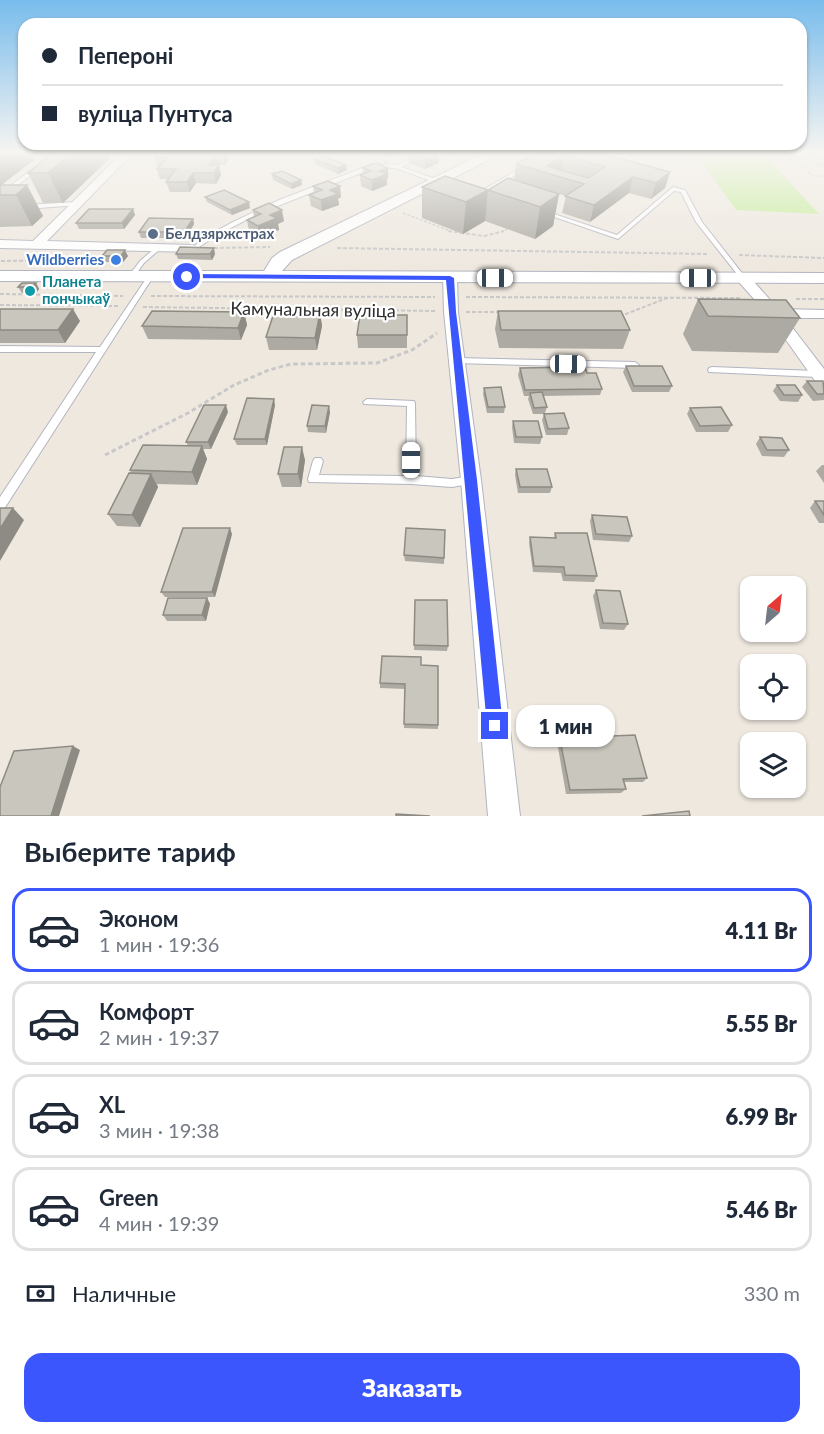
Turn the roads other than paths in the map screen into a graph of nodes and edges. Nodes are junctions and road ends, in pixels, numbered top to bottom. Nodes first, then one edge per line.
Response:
1 (89, 191) edge
2 (311, 191) edge
3 (427, 191) edge
4 (470, 191) edge
5 (485, 191) edge
6 (671, 191) edge
7 (683, 191) edge
8 (480, 194) junction
9 (489, 195) dead end
10 (76, 204) junction
11 (22, 207) edge
12 (543, 212) edge
13 (0, 244) edge
14 (37, 244) junction
15 (157, 249) junction
16 (193, 249) joint
17 (274, 269) junction
18 (0, 276) edge
19 (150, 276) junction
20 (131, 277) junction
21 (450, 278) junction
22 (743, 278) junction
23 (824, 278) edge
24 (774, 313) junction
25 (824, 314) edge
26 (0, 349) edge
27 (103, 350) junction
28 (457, 361) junction
29 (635, 365) edge
30 (712, 370) dead end
31 (821, 377) edge
32 (368, 402) dead end
33 (318, 461) dead end
34 (411, 480) junction
35 (471, 480) junction
36 (0, 506) edge
37 (504, 816) edge

1 - 10 street
2 - 16 lane
3 - 17 street
4 - 8 lane
5 - 8 lane
6 - 12 lane
7 - 22 lane
8 - 9 lane
10 - 11 lane
10 - 14 street
13 - 14 street
14 - 15 street
15 - 16 street
15 - 20 lane
17 - 19 street
17 - 21 street
18 - 20 street
19 - 20 street
19 - 27 lane
21 - 22 street
21 - 28 street
22 - 23 street
22 - 24 street
24 - 25 street
24 - 31 street
26 - 27 lane
27 - 36 lane
28 - 29 lane
28 - 35 street
30 - 31 lane
32 - 34 lane
33 - 34 lane
34 - 35 lane
35 - 37 street

